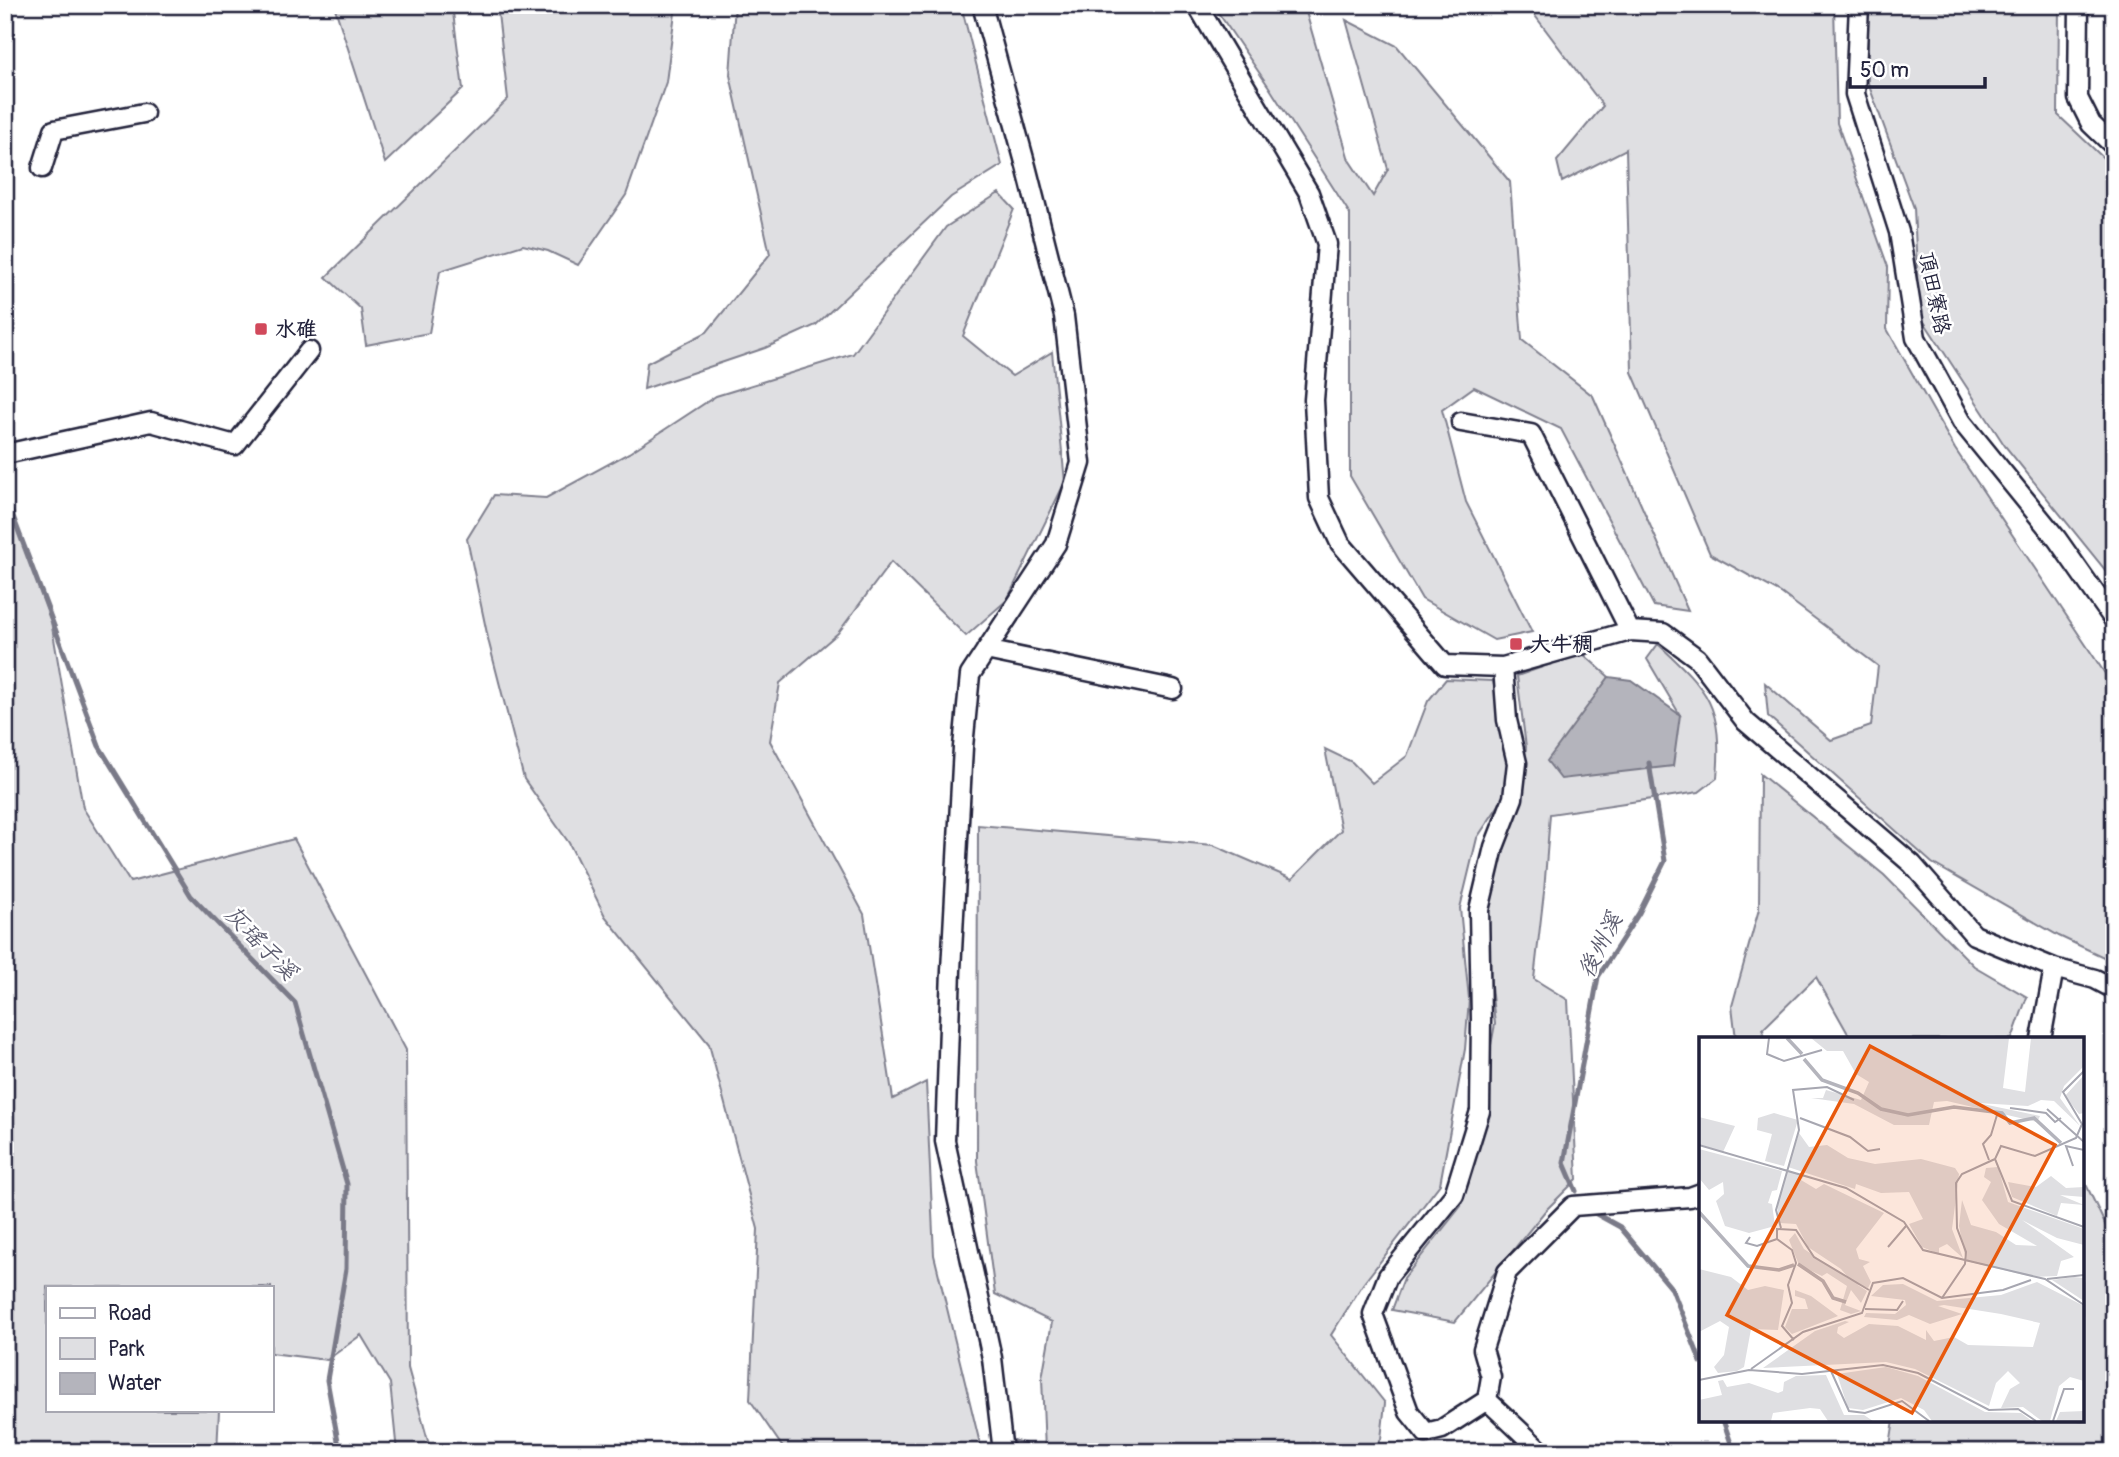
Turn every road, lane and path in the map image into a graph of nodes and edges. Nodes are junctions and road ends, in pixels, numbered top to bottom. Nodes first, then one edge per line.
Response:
1 (982, 5) edge
2 (1197, 5) edge
3 (1859, 5) edge
4 (2079, 5) edge
5 (144, 113) dead end
6 (2114, 146) edge
7 (42, 167) dead end
8 (309, 351) dead end
9 (1461, 422) dead end
10 (10, 453) dead end
11 (2114, 620) edge
12 (1630, 631) junction
13 (986, 650) junction
14 (1503, 667) junction
15 (1173, 689) dead end
16 (2054, 968) junction
17 (2114, 989) edge
18 (2041, 1037) edge
19 (1699, 1194) edge
20 (1487, 1400) junction
21 (1003, 1452) edge
22 (1542, 1452) edge

1 - 13 street
2 - 14 street
3 - 11 street, 頂田寮路
4 - 6 street
5 - 7 street
8 - 10 street
9 - 12 street
12 - 14 street
12 - 16 street
13 - 15 street
13 - 21 street
14 - 20 street
16 - 17 street
16 - 18 street
19 - 20 street
20 - 22 street

